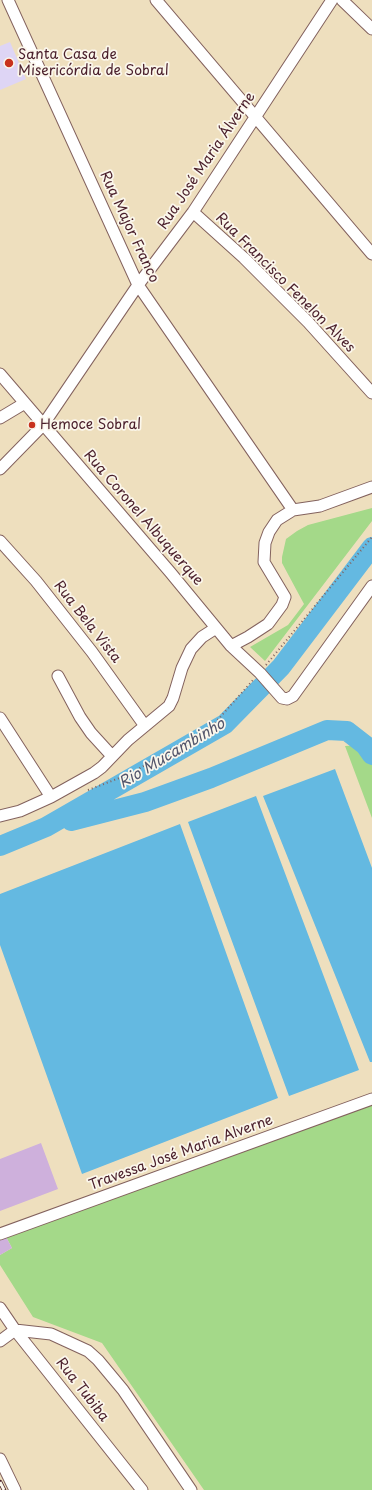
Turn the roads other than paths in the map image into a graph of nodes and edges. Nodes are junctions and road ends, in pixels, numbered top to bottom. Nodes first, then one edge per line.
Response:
1 (156, 0) edge
2 (332, 0) edge
3 (342, 0) edge
4 (6, 1) edge
5 (372, 29) edge
6 (255, 116) junction
7 (193, 212) junction
8 (372, 254) edge
9 (138, 285) junction
10 (0, 374) edge
11 (372, 393) edge
12 (25, 403) junction
13 (0, 418) edge
14 (43, 425) junction
15 (0, 469) edge
16 (372, 487) edge
17 (293, 510) junction
18 (0, 541) edge
19 (371, 589) edge
20 (216, 628) junction
21 (231, 646) junction
22 (58, 676) dead end
23 (0, 718) edge
24 (145, 726) junction
25 (112, 756) junction
26 (51, 797) junction
27 (0, 816) edge
28 (372, 1099) edge
29 (0, 1234) edge
30 (0, 1308) edge
31 (15, 1330) junction
32 (0, 1342) edge
33 (0, 1459) edge
34 (16, 1490) edge
35 (142, 1490) edge
36 (191, 1490) edge

1 - 6 street
2 - 6 street, Rua José Maria Álverne
3 - 5 street
4 - 9 street, Rua Major Franco
6 - 7 street, Rua José Maria Álverne
6 - 8 street
7 - 9 street, Rua José Maria Álverne
7 - 11 street, Rua Francisco Fenelon Alves
9 - 14 street, Rua José Maria Álverne
9 - 17 street, Rua Major Franco
10 - 12 street, Rua Coronel Albuquerque
12 - 13 street
12 - 14 street, Rua Coronel Albuquerque
14 - 15 street, Rua José Maria Álverne
14 - 20 street, Rua Coronel Albuquerque
16 - 17 street
17 - 21 street
18 - 24 street, Rua Bela Vista
19 - 21 street, Rua Coronel Albuquerque
20 - 21 street, Rua Coronel Albuquerque
20 - 24 street
22 - 25 street
23 - 26 street
24 - 25 street
25 - 26 street
26 - 27 street
28 - 29 street, Travessa José Maria Alverne
30 - 31 street, Rua Tubiba
31 - 32 street
31 - 35 street, Rua Tubiba
31 - 36 street
33 - 34 street

